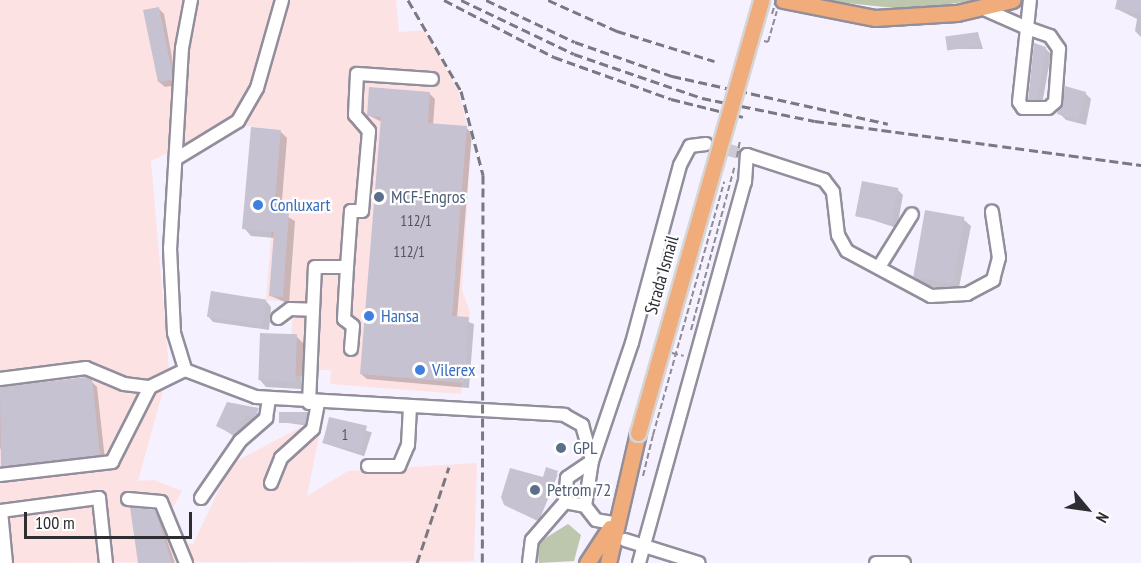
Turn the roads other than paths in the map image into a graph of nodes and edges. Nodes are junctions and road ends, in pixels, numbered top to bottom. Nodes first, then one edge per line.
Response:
1 (191, 0) edge
2 (282, 0) edge
3 (761, 0) edge
4 (783, 0) edge
5 (1012, 0) edge
6 (1030, 0) edge
7 (987, 4) edge
8 (1027, 28) junction
9 (432, 79) dead end
10 (706, 144) dead end
11 (179, 156) junction
12 (992, 213) dead end
13 (912, 214) dead end
14 (347, 267) junction
15 (879, 267) junction
16 (313, 310) junction
17 (278, 318) dead end
18 (351, 350) dead end
19 (185, 370) junction
20 (0, 379) edge
21 (150, 387) junction
22 (269, 399) junction
23 (314, 404) junction
24 (410, 407) junction
25 (592, 461) junction
26 (368, 466) dead end
27 (0, 475) edge
28 (271, 483) dead end
29 (201, 498) dead end
30 (128, 499) dead end
31 (565, 502) junction
32 (585, 506) junction
33 (613, 523) junction
34 (625, 540) dead end
35 (643, 547) junction
36 (592, 559) edge
37 (6, 563) edge
38 (106, 563) edge
39 (186, 563) edge
40 (529, 563) edge
41 (608, 563) edge
42 (639, 563) edge
43 (699, 563) edge
44 (876, 563) edge
45 (904, 563) edge

1 - 11 lane
2 - 11 lane
3 - 33 main road, Strada Ismail, bridge
4 - 7 main road
5 - 7 main road
6 - 8 lane
7 - 8 lane
8 - 8 lane
9 - 14 lane
10 - 25 lane
11 - 19 lane
12 - 15 lane
13 - 15 lane
14 - 16 lane
14 - 18 lane
15 - 35 lane
16 - 17 lane
16 - 23 lane
19 - 21 lane
19 - 22 lane
20 - 21 lane
21 - 27 lane
22 - 23 lane
22 - 29 lane
23 - 24 lane
23 - 28 lane
24 - 25 lane
24 - 26 lane
25 - 31 lane
25 - 32 lane
30 - 39 lane
31 - 32 lane
31 - 40 lane
32 - 33 lane
33 - 36 main road
33 - 41 main road, Strada Ismail
34 - 35 lane
35 - 42 lane
35 - 43 lane
37 - 38 lane
44 - 45 lane

